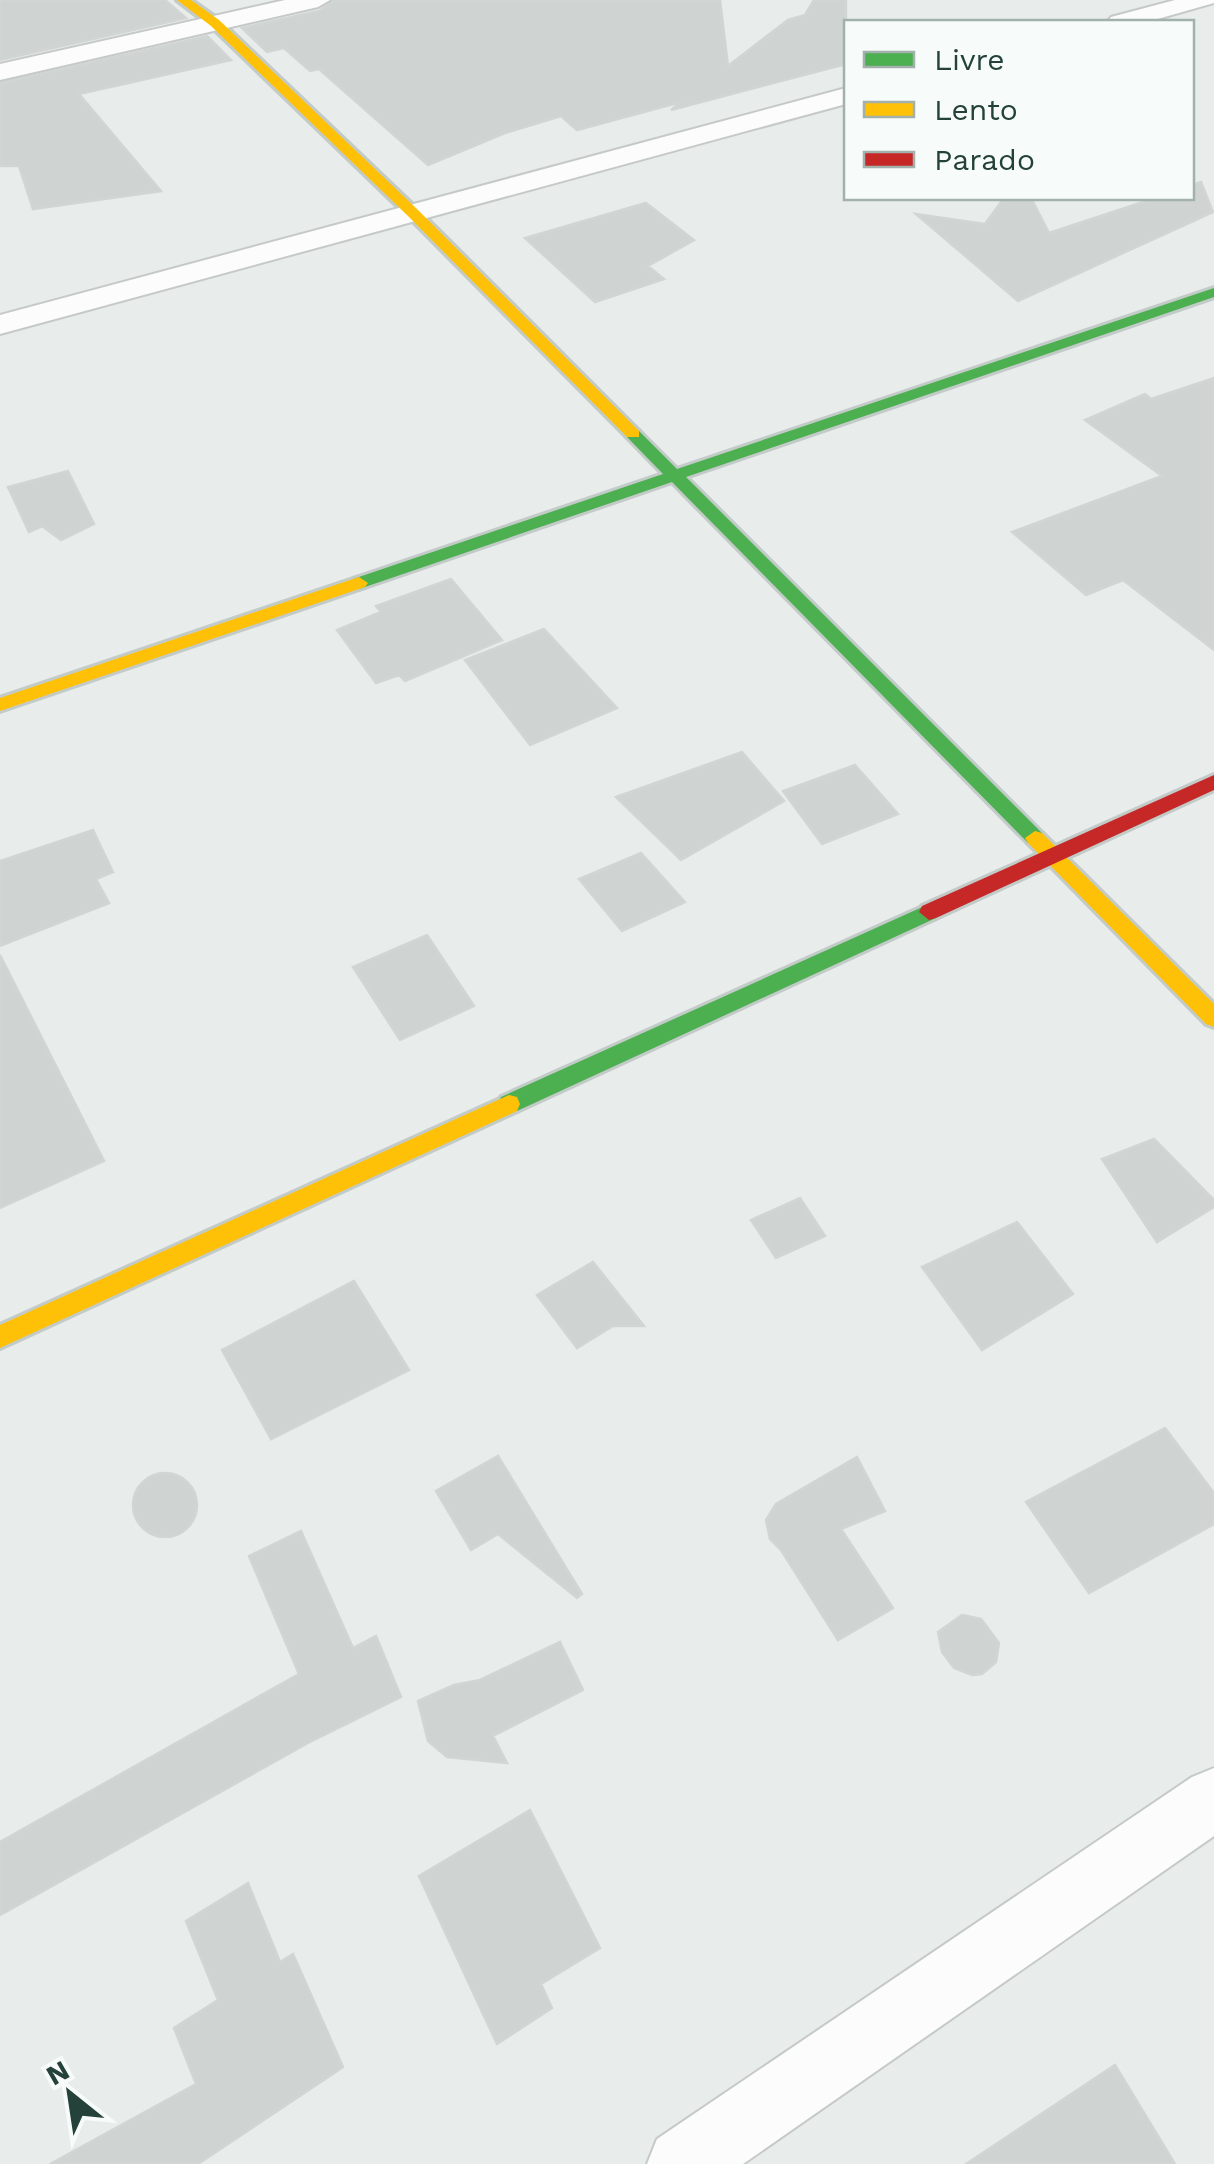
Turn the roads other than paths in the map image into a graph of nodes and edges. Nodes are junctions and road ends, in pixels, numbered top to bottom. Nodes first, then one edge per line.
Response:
1 (183, 0) edge
2 (318, 0) edge
3 (1204, 0) edge
4 (1128, 20) edge
5 (216, 23) junction
6 (0, 72) edge
7 (844, 97) edge
8 (414, 213) junction
9 (1214, 292) edge
10 (0, 324) edge
11 (674, 476) junction
12 (0, 706) edge
13 (1214, 782) edge
14 (1054, 854) junction
15 (1214, 1018) edge
16 (0, 1336) edge
17 (1214, 1799) edge
18 (682, 2164) edge

1 - 5 street
2 - 5 street
3 - 4 street
5 - 6 street
5 - 8 street
7 - 8 street
8 - 10 street
8 - 11 street
9 - 11 street
11 - 12 street
11 - 14 street
13 - 14 street
14 - 15 street
14 - 16 street
17 - 18 street

